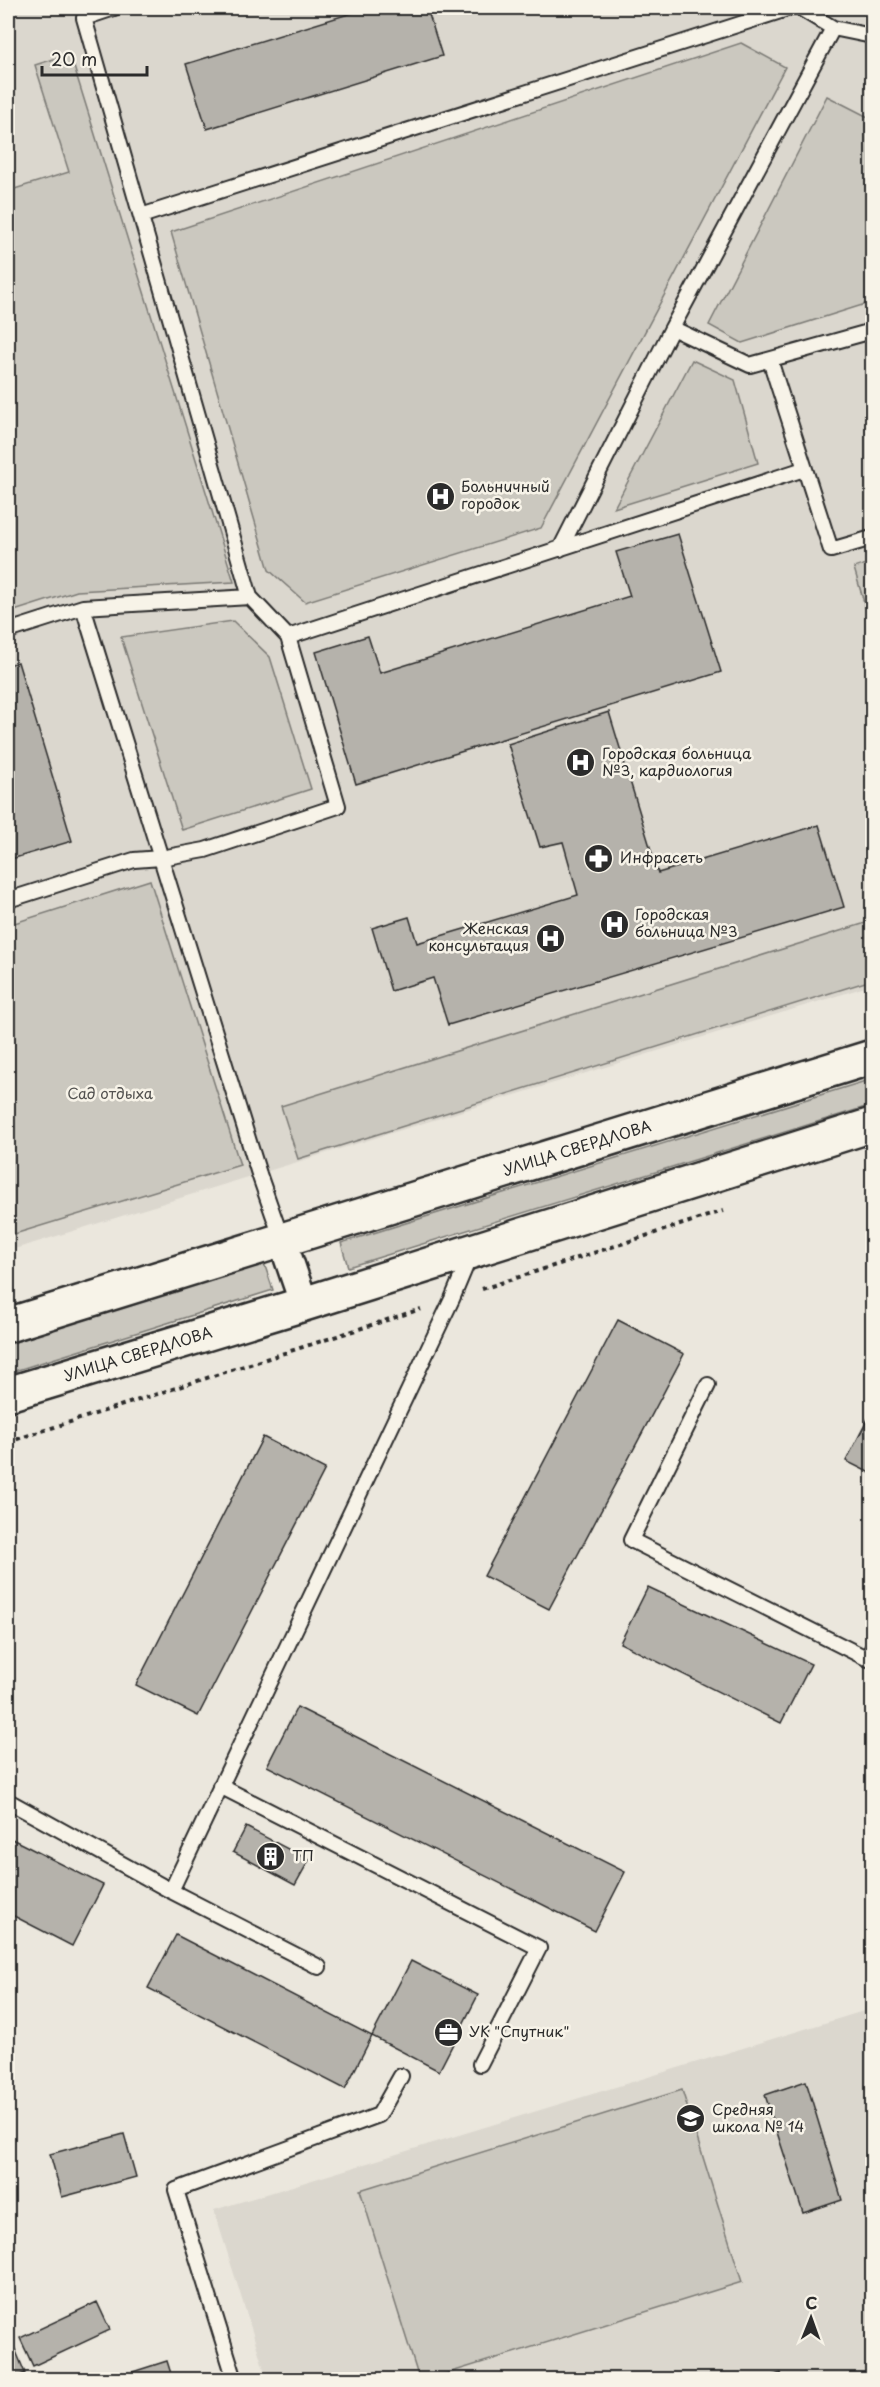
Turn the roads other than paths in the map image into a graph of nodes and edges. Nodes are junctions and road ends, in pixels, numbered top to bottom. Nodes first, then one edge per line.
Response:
1 (114, 8) edge
2 (790, 8) edge
3 (800, 8) edge
4 (833, 28) junction
5 (873, 36) edge
6 (141, 216) junction
7 (672, 328) junction
8 (873, 330) edge
9 (770, 360) junction
10 (804, 469) junction
11 (873, 538) edge
12 (560, 549) junction
13 (250, 597) junction
14 (83, 608) junction
15 (8, 632) edge
16 (288, 637) junction
17 (161, 858) junction
18 (8, 900) edge
19 (873, 1057) edge
20 (873, 1125) edge
21 (282, 1240) junction
22 (472, 1251) junction
23 (304, 1304) junction
24 (8, 1325) edge
25 (708, 1385) dead end
26 (8, 1394) edge
27 (873, 1649) edge
28 (220, 1786) junction
29 (8, 1802) edge
30 (171, 1891) junction
31 (319, 1967) dead end
32 (480, 2064) dead end
33 (401, 2076) dead end
34 (236, 2379) edge

1 - 6 lane
2 - 6 lane
3 - 4 lane
4 - 5 lane
4 - 7 lane
6 - 13 lane
7 - 9 lane
7 - 12 lane
8 - 9 lane
9 - 10 lane
10 - 11 lane
10 - 12 lane
12 - 16 lane
13 - 14 lane
13 - 16 lane
14 - 15 lane
14 - 17 lane
16 - 17 lane
17 - 18 lane
17 - 21 lane
19 - 21 street, УЛИЦА СВЕРДЛОВА
20 - 22 street, УЛИЦА СВЕРДЛОВА
21 - 23 street
21 - 24 street, УЛИЦА СВЕРДЛОВА
22 - 23 street, УЛИЦА СВЕРДЛОВА
22 - 28 lane
23 - 26 street, УЛИЦА СВЕРДЛОВА
25 - 27 lane
28 - 30 lane
28 - 32 lane
29 - 30 lane
30 - 31 lane
33 - 34 lane

